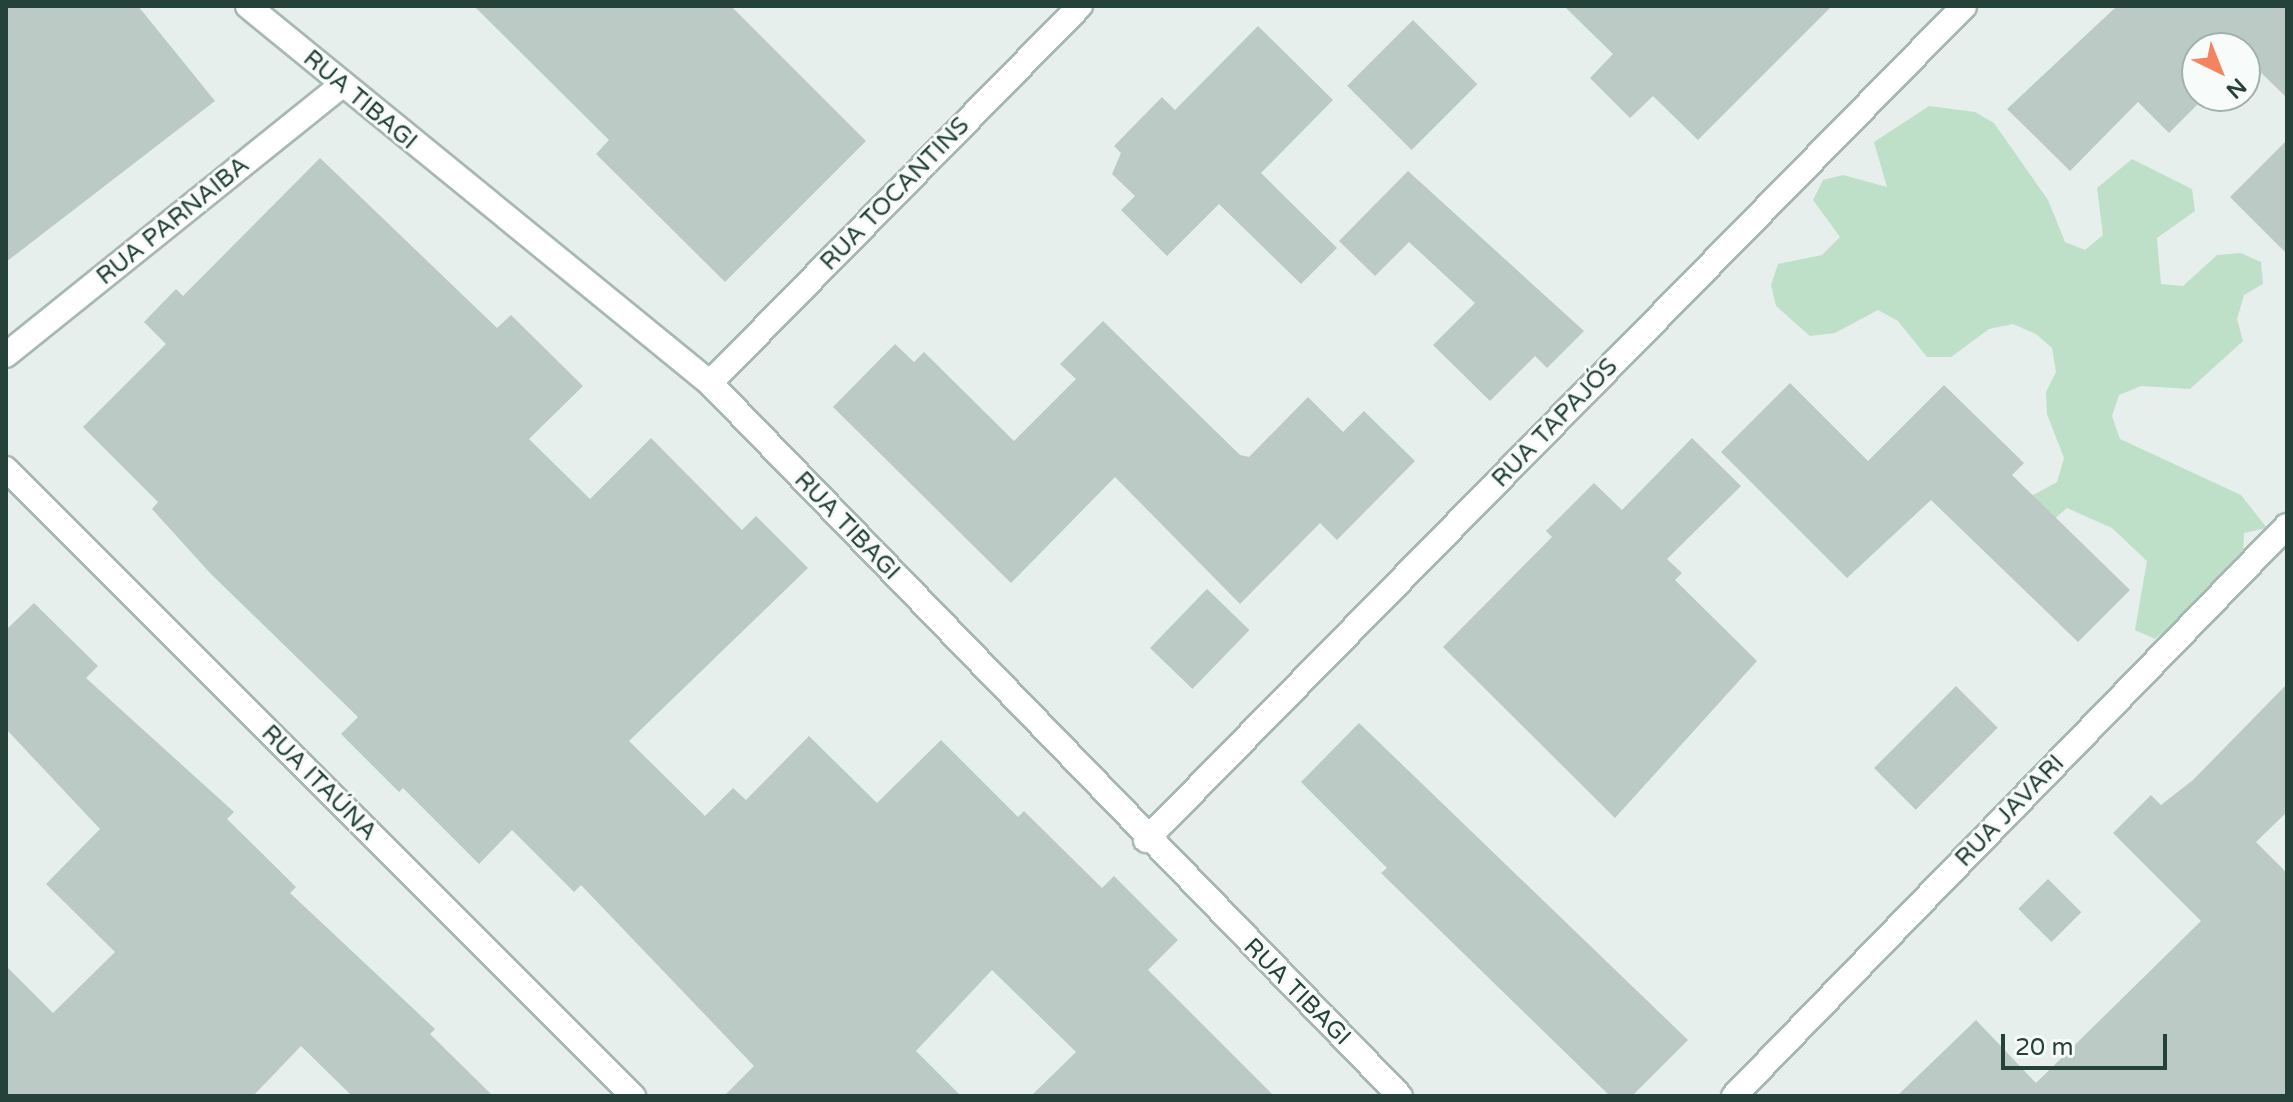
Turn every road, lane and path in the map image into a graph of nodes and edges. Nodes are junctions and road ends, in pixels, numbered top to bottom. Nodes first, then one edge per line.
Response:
1 (248, 6) edge
2 (1080, 6) edge
3 (1964, 6) edge
4 (341, 86) junction
5 (6, 355) edge
6 (710, 383) junction
7 (6, 469) edge
8 (2287, 526) edge
9 (1146, 840) junction
10 (633, 1096) edge
11 (1400, 1096) edge
12 (1734, 1096) edge

1 - 4 street, RUA TIBAGI
2 - 6 street, RUA TOCANTINS
3 - 9 street, RUA TAPAJÓS
4 - 5 street, RUA PARNAIBA
4 - 6 street, RUA TIBAGI
6 - 9 street, RUA TIBAGI
7 - 10 street, RUA ITAÚNA
8 - 12 street, RUA JAVARI
9 - 11 street, RUA TIBAGI

